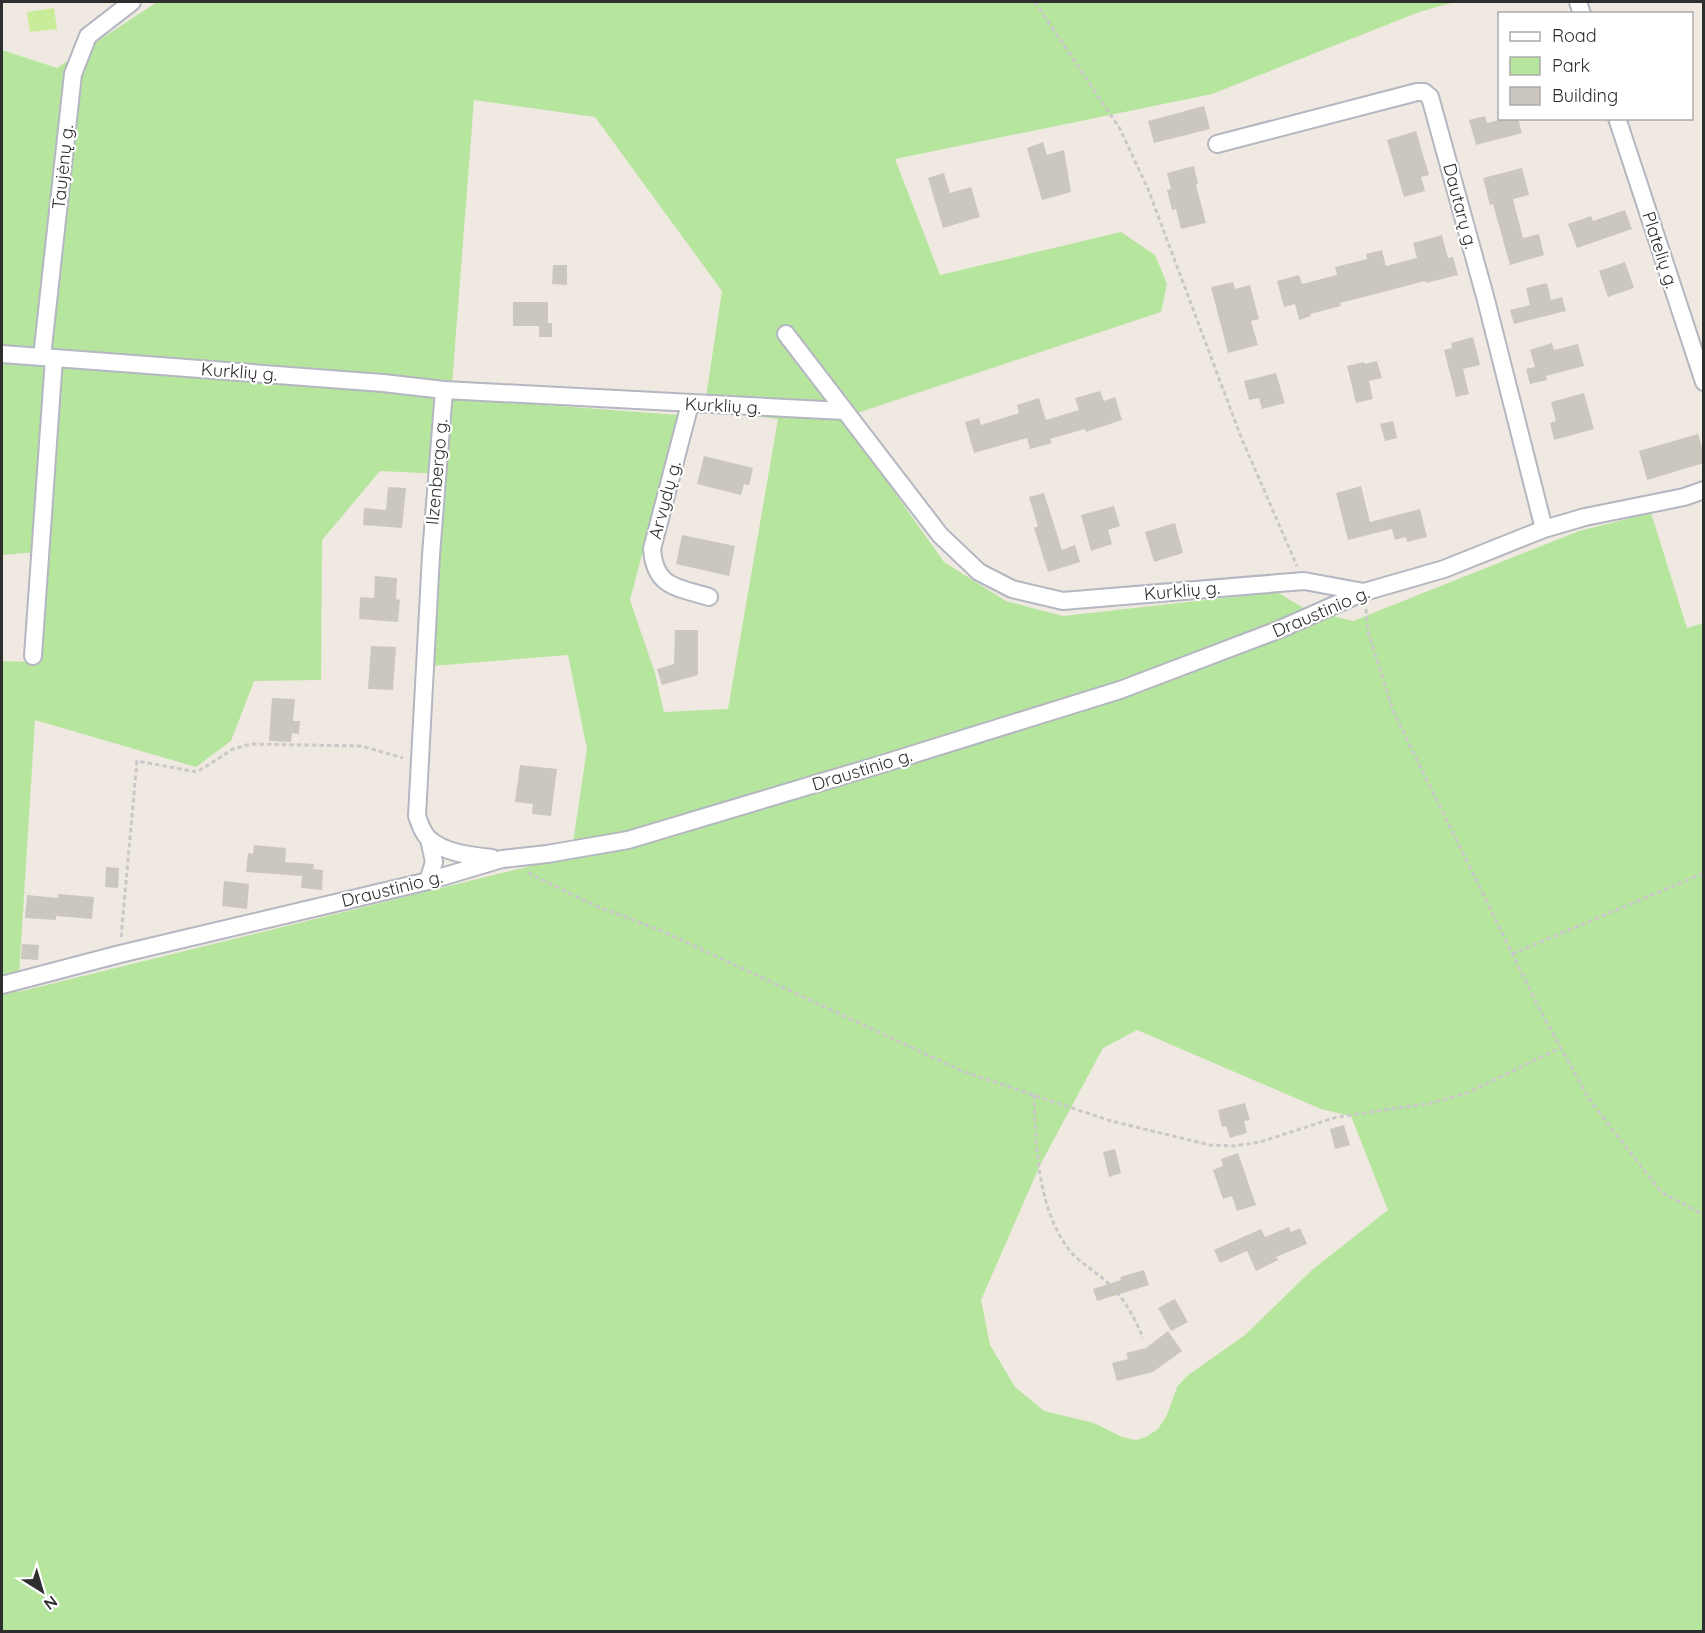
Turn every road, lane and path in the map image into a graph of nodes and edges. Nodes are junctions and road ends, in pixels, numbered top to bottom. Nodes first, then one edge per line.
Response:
1 (132, 2) edge
2 (1035, 2) edge
3 (1618, 120) edge
4 (1217, 144) dead end
5 (786, 334) dead end
6 (2, 354) edge
7 (48, 357) junction
8 (1704, 382) edge
9 (444, 390) junction
10 (690, 404) junction
11 (844, 411) junction
12 (1704, 490) edge
13 (1544, 529) junction
14 (1305, 581) junction
15 (1364, 592) junction
16 (709, 597) dead end
17 (33, 656) dead end
18 (420, 762) junction
19 (429, 839) junction
20 (502, 859) junction
21 (1704, 873) edge
22 (428, 881) junction
23 (120, 954) junction
24 (1512, 954) junction
25 (2, 986) edge
26 (1560, 1048) junction
27 (1034, 1095) junction
28 (1704, 1215) edge
29 (1143, 1338) dead end

1 - 7 street, Taujėnų g.
2 - 14 path
3 - 8 street, Platelių g.
4 - 13 street, Dautarų g.
5 - 11 street
6 - 7 street, Kurklių g.
7 - 9 street, Kurklių g.
7 - 17 street, Taujėnų g.
9 - 10 street, Kurklių g.
9 - 18 street, Ilzenbergo g.
10 - 11 street, Kurklių g.
10 - 16 street, Arvydų g.
11 - 14 street, Kurklių g.
12 - 13 street, Draustinio g.
13 - 15 street, Draustinio g.
14 - 15 street, Kurklių g.
15 - 20 street, Draustinio g.
15 - 24 path
18 - 19 street, Ilzenbergo g.
18 - 23 path
19 - 20 street
19 - 22 street, Ilzenbergo g.
20 - 22 street, Draustinio g.
20 - 27 path
21 - 24 path
22 - 23 street, Draustinio g.
23 - 25 street, Draustinio g.
24 - 26 path
26 - 27 path
26 - 28 path
27 - 29 path

